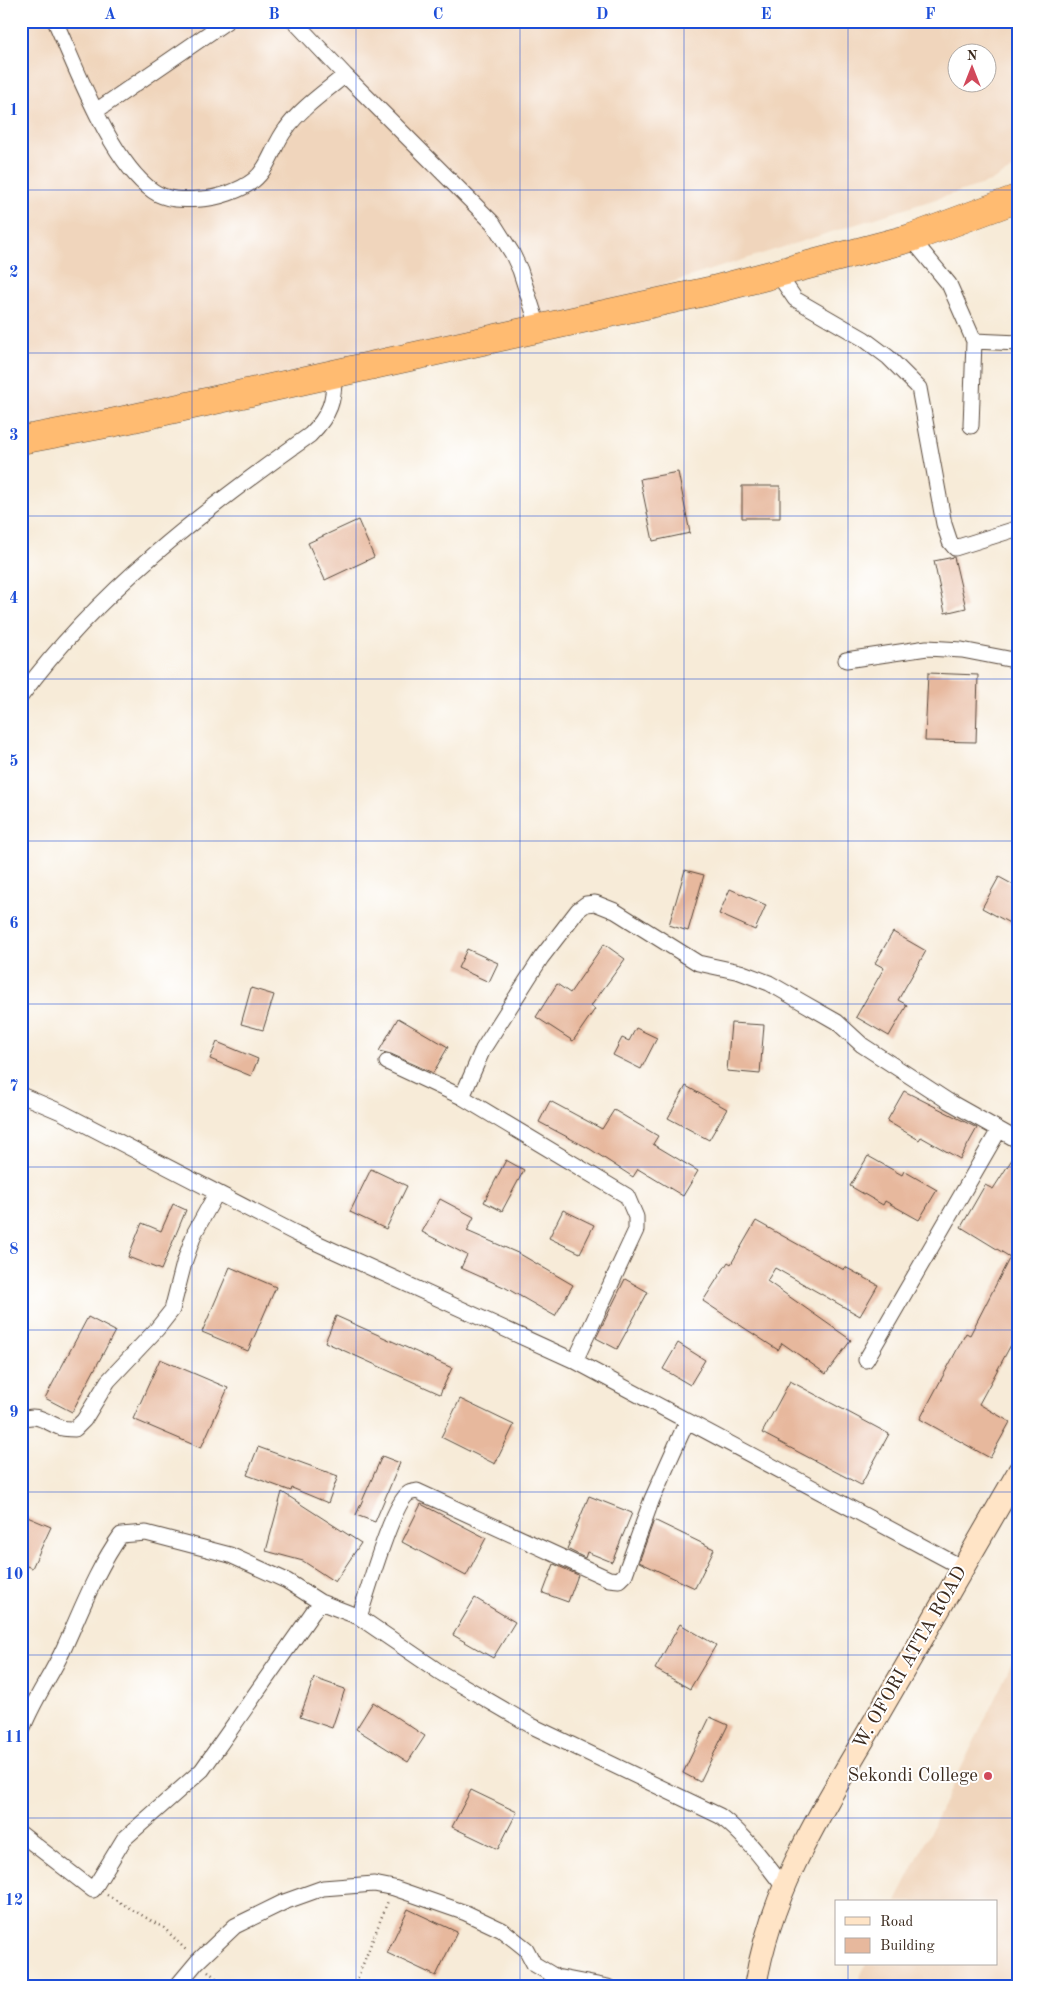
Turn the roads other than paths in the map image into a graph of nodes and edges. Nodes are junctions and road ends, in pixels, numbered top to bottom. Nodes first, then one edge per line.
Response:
1 (55, 21) edge
2 (227, 21) edge
3 (294, 21) edge
4 (345, 75) junction
5 (96, 110) junction
6 (1019, 180) edge
7 (1019, 198) edge
8 (912, 238) junction
9 (825, 260) junction
10 (778, 274) junction
11 (539, 329) junction
12 (974, 341) junction
13 (1019, 343) edge
14 (334, 372) junction
15 (971, 426) dead end
16 (21, 440) edge
17 (1019, 528) edge
18 (846, 660) dead end
19 (1019, 661) edge
20 (21, 696) edge
21 (386, 1062) dead end
22 (21, 1095) edge
23 (462, 1097) junction
24 (999, 1130) junction
25 (1019, 1141) edge
26 (216, 1194) junction
27 (866, 1360) dead end
28 (575, 1361) junction
29 (21, 1419) edge
30 (687, 1421) junction
31 (1019, 1471) edge
32 (963, 1568) junction
33 (320, 1602) junction
34 (359, 1618) junction
35 (21, 1733) edge
36 (21, 1834) edge
37 (783, 1886) junction
38 (759, 1959) junction
39 (176, 1987) edge
40 (608, 1987) edge
41 (755, 1987) edge
42 (763, 1987) edge

1 - 5 street
2 - 5 street
3 - 4 street
4 - 5 street
4 - 11 street
6 - 9 highway
7 - 8 highway
8 - 9 highway
8 - 12 street
9 - 10 highway
10 - 11 highway
10 - 17 street
11 - 14 highway
12 - 13 street
12 - 15 street
14 - 16 highway
14 - 20 street
18 - 19 street
21 - 23 street
22 - 26 street
23 - 24 street
23 - 28 street
24 - 25 street
24 - 27 street
26 - 28 street
26 - 29 street
28 - 30 street
30 - 32 street
30 - 34 street
31 - 32 main road, W. OFORI ATTA ROAD
32 - 37 main road, W. OFORI ATTA ROAD
33 - 34 street
33 - 35 street
33 - 36 street
34 - 37 street
37 - 38 main road, W. OFORI ATTA ROAD
38 - 41 main road, W. OFORI ATTA ROAD
38 - 42 main road
39 - 40 street

